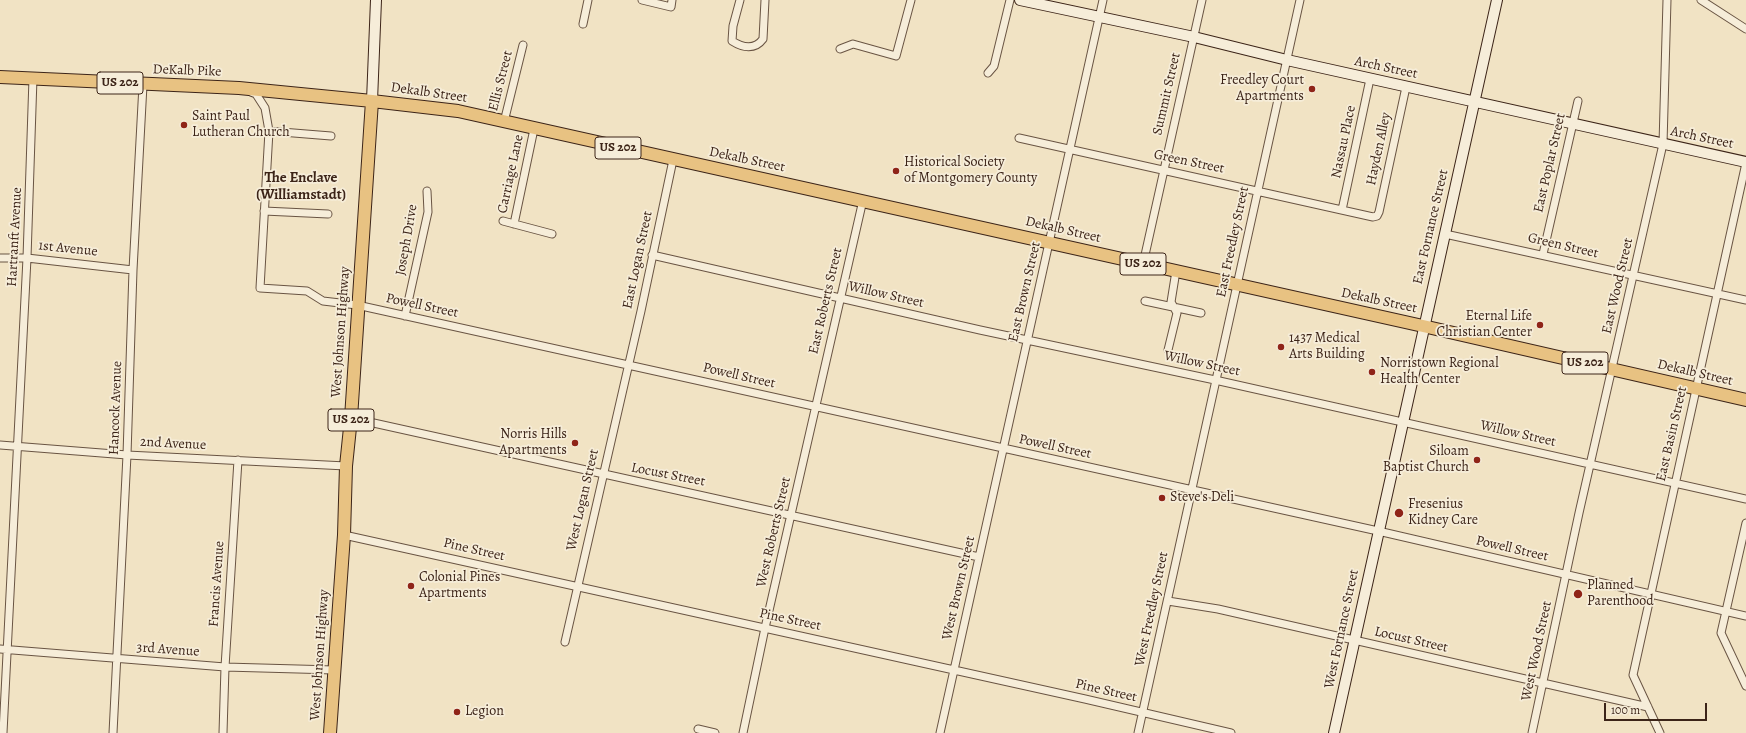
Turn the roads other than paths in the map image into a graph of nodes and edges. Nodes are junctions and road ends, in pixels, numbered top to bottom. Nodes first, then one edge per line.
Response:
1 (376, 0) edge
2 (588, 0) edge
3 (642, 0) edge
4 (672, 0) edge
5 (740, 0) edge
6 (765, 0) edge
7 (911, 0) edge
8 (1010, 0) edge
9 (1020, 0) edge
10 (1103, 0) edge
11 (1202, 0) edge
12 (1300, 0) edge
13 (1497, 0) edge
14 (1667, 0) edge
15 (1701, 0) edge
16 (1099, 17) junction
17 (583, 24) dead end
18 (1746, 29) edge
19 (1194, 37) junction
20 (523, 45) dead end
21 (840, 49) dead end
22 (1287, 60) junction
23 (988, 73) dead end
24 (0, 77) edge
25 (33, 78) junction
26 (1370, 79) junction
27 (142, 85) junction
28 (1406, 87) junction
29 (239, 88) junction
30 (372, 101) junction
31 (1473, 101) junction
32 (1578, 101) dead end
33 (504, 122) junction
34 (1572, 123) junction
35 (534, 129) junction
36 (269, 131) junction
37 (331, 136) dead end
38 (1019, 138) dead end
39 (1663, 144) junction
40 (1069, 148) junction
41 (673, 160) junction
42 (1746, 162) edge
43 (1163, 170) junction
44 (427, 191) dead end
45 (1257, 191) junction
46 (863, 200) junction
47 (1342, 210) junction
48 (264, 211) junction
49 (328, 214) dead end
50 (1377, 216) joint
51 (503, 221) dead end
52 (514, 224) junction
53 (552, 234) dead end
54 (1445, 234) junction
55 (1050, 242) junction
56 (1543, 254) junction
57 (652, 255) junction
58 (0, 258) edge
59 (27, 258) junction
60 (1143, 264) junction
61 (133, 270) junction
62 (1176, 271) junction
63 (1633, 275) junction
64 (1237, 285) junction
65 (1717, 294) junction
66 (840, 297) junction
67 (1746, 300) edge
68 (1145, 302) dead end
69 (357, 306) junction
70 (1175, 308) junction
71 (1201, 313) dead end
72 (405, 316) junction
73 (1423, 326) junction
74 (1027, 340) junction
75 (1168, 350) dead end
76 (628, 365) junction
77 (1612, 369) junction
78 (1215, 380) junction
79 (1695, 388) junction
80 (1746, 400) edge
81 (815, 407) junction
82 (351, 418) junction
83 (1402, 422) junction
84 (0, 445) edge
85 (17, 447) junction
86 (1003, 449) junction
87 (127, 455) junction
88 (238, 460) junction
89 (1591, 464) junction
90 (346, 466) junction
91 (603, 475) junction
92 (1674, 483) junction
93 (1191, 490) junction
94 (1746, 499) edge
95 (791, 515) junction
96 (1746, 523) edge
97 (1378, 531) junction
98 (344, 535) junction
99 (979, 557) junction
100 (1566, 574) junction
101 (577, 587) junction
102 (1650, 594) junction
103 (1168, 601) junction
104 (1726, 611) junction
105 (1746, 616) edge
106 (765, 628) junction
107 (1354, 640) junction
108 (564, 642) dead end
109 (4, 649) edge
110 (116, 659) junction
111 (225, 667) junction
112 (334, 670) junction
113 (954, 670) junction
114 (1543, 684) junction
115 (1746, 686) edge
116 (1648, 707) junction
117 (1142, 713) junction
118 (698, 729) dead end
119 (3, 733) edge
120 (113, 733) edge
121 (223, 733) edge
122 (330, 733) edge
123 (715, 733) edge
124 (743, 733) edge
125 (940, 733) edge
126 (1138, 733) edge
127 (1231, 733) edge
128 (1334, 733) edge
129 (1532, 733) edge
130 (1660, 733) edge

1 - 30 street
2 - 17 street
3 - 4 street
5 - 6 street
7 - 21 street
8 - 23 street
9 - 16 street, Arch Street
10 - 16 street, East Brown Street
11 - 19 street, Summit Street
12 - 22 street, East Freedley Street
13 - 31 street, East Fornance Street
14 - 39 street, East Wood Street
15 - 18 street
16 - 19 street, Arch Street
16 - 40 street, East Brown Street
19 - 22 street, Arch Street
19 - 43 street, Summit Street
20 - 33 street, Ellis Street
22 - 26 street, Arch Street
22 - 45 street, East Freedley Street
24 - 25 highway, DeKalb Pike / US 202
25 - 27 highway, DeKalb Pike / US 202
25 - 59 street, Hartranft Avenue
26 - 28 street, Arch Street
26 - 47 street, Nassau Place
27 - 29 highway, DeKalb Pike / US 202
27 - 61 street, Hancock Avenue
28 - 31 street, Arch Street
28 - 50 street, Hayden Alley
29 - 30 highway, DeKalb Pike / US 202
29 - 36 street
30 - 33 highway, Dekalb Street / US 202
30 - 69 highway, West Johnson Highway / US 202
31 - 34 street, Arch Street
31 - 54 street, East Fornance Street
32 - 34 street, East Poplar Street
33 - 35 highway, Dekalb Street / US 202
34 - 39 street, Arch Street
34 - 56 street, East Poplar Street
35 - 41 highway, Dekalb Street / US 202
35 - 52 street, Carriage Lane
36 - 37 street
36 - 48 street
38 - 40 street, Green Street
39 - 42 street, Arch Street
39 - 63 street, East Wood Street
40 - 43 street, Green Street
40 - 55 street, East Brown Street
41 - 46 highway, Dekalb Street / US 202
41 - 57 street, East Logan Street
42 - 65 street, East Basin Street
43 - 45 street, Green Street
43 - 60 street, Summit Street
44 - 72 street, Joseph Drive
45 - 47 street, Green Street
45 - 64 street, East Freedley Street
46 - 55 highway, Dekalb Street / US 202
46 - 66 street, East Roberts Street
47 - 50 street, Green Street
48 - 49 street
48 - 69 street, Powell Street
51 - 52 street
52 - 53 street
54 - 56 street, Green Street
54 - 73 street, East Fornance Street
55 - 60 highway, Dekalb Street / US 202
55 - 74 street, East Brown Street
56 - 63 street, Green Street
57 - 66 street, Willow Street
57 - 76 street, East Logan Street
58 - 59 street, 1st Avenue
59 - 61 street, 1st Avenue
59 - 85 street, Hartranft Avenue
60 - 62 highway, Dekalb Street / US 202
61 - 87 street, Hancock Avenue
62 - 64 highway, Dekalb Street / US 202
62 - 70 street
63 - 65 street, Green Street
63 - 77 street, East Wood Street
64 - 73 highway, Dekalb Street / US 202
64 - 78 street, East Freedley Street
65 - 67 street, Green Street
65 - 79 street, East Basin Street
66 - 74 street, Willow Street
66 - 81 street, East Roberts Street
68 - 70 street
69 - 72 street, Powell Street
69 - 82 highway, West Johnson Highway / US 202
70 - 71 street
70 - 75 street
72 - 76 street, Powell Street
73 - 77 highway, Dekalb Street / US 202
73 - 83 street, East Fornance Street
74 - 78 street, Willow Street
74 - 86 street, East Brown Street
76 - 81 street, Powell Street
76 - 91 street, West Logan Street
77 - 79 highway, Dekalb Street / US 202
77 - 89 street, East Wood Street
78 - 83 street, Willow Street
78 - 93 street, East Freedley Street
79 - 80 highway, Dekalb Street / US 202
79 - 92 street, East Basin Street
81 - 86 street, Powell Street
81 - 95 street, West Roberts Street
82 - 90 highway, West Johnson Highway / US 202
82 - 91 street, Locust Street
83 - 89 street, Willow Street
83 - 97 street, East Fornance Street
84 - 85 street, 2nd Avenue
85 - 87 street, 2nd Avenue
85 - 109 street, Hartranft Avenue
86 - 93 street, Powell Street
86 - 99 street, West Brown Street
87 - 88 street, 2nd Avenue
87 - 110 street, Hancock Avenue
88 - 90 street, 2nd Avenue
88 - 111 street, Francis Avenue
89 - 92 street, Willow Street
89 - 100 street, East Wood Street
90 - 98 highway, West Johnson Highway / US 202
91 - 95 street, Locust Street
91 - 101 street, West Logan Street
92 - 94 street, Willow Street
92 - 102 street, East Basin Street
93 - 97 street, Powell Street
93 - 103 street, West Freedley Street
95 - 99 street, Locust Street
95 - 106 street, West Roberts Street
96 - 104 street
97 - 100 street, Powell Street
97 - 107 street, West Fornance Street
98 - 101 street, Pine Street
98 - 112 highway, West Johnson Highway / US 202
99 - 113 street, West Brown Street
100 - 102 street, Powell Street
100 - 114 street, West Wood Street
101 - 106 street, Pine Street
101 - 108 street, West Logan Street
102 - 104 street, Powell Street
102 - 116 street, East Basin Street
103 - 107 street, Locust Street
103 - 117 street, West Freedley Street
104 - 105 street, Powell Street
104 - 115 street
106 - 113 street, Pine Street
106 - 124 street, West Roberts Street
107 - 114 street, Locust Street
107 - 128 street, West Fornance Street
109 - 110 street, 3rd Avenue
109 - 119 street, Hartranft Avenue
110 - 111 street, 3rd Avenue
110 - 120 street, Hancock Avenue
111 - 112 street, 3rd Avenue
111 - 121 street, Francis Avenue
112 - 122 highway, West Johnson Highway / US 202
113 - 117 street, Pine Street
113 - 125 street, West Brown Street
114 - 116 street, Locust Street
114 - 129 street, West Wood Street
116 - 130 street, East Basin Street
117 - 126 street, West Freedley Street
117 - 127 street, Pine Street
118 - 123 street

